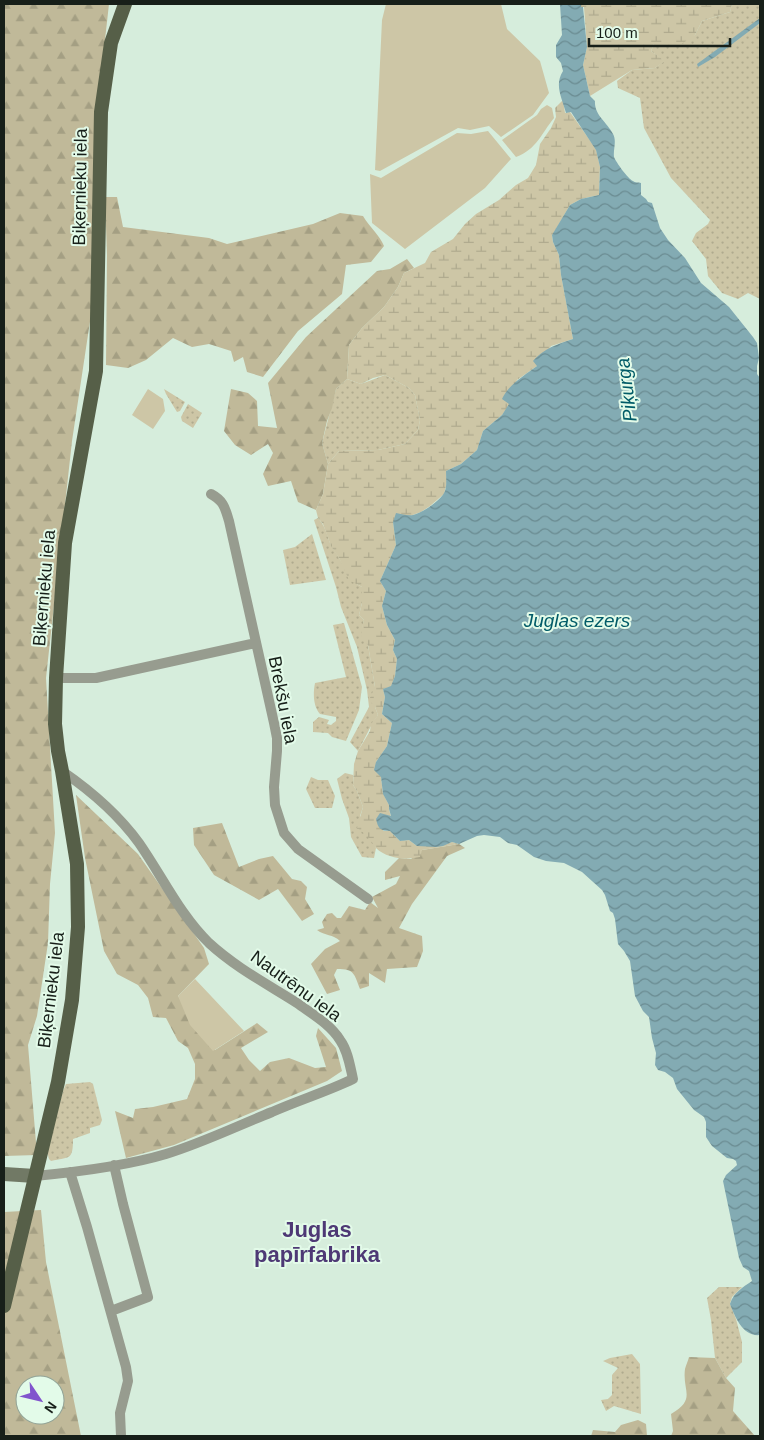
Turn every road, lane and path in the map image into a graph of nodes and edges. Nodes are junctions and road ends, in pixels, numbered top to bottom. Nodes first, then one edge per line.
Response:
1 (125, 4) edge
2 (211, 494) dead end
3 (256, 643) junction
4 (56, 678) junction
5 (62, 771) junction
6 (368, 899) dead end
7 (114, 1165) junction
8 (70, 1172) junction
9 (4, 1174) edge
10 (35, 1176) junction
11 (4, 1306) edge
12 (110, 1311) junction
13 (121, 1436) edge

1 - 4 main road, Biķernieku iela
2 - 3 street, Brekšu iela
3 - 4 street, Brekšu iela
3 - 6 street, Brekšu iela
4 - 5 main road, Biķernieku iela
5 - 7 street, Nautrēnu iela
5 - 10 main road, Biķernieku iela
7 - 8 street, Nautrēnu iela
7 - 12 street
8 - 10 street, Nautrēnu iela
8 - 12 street
9 - 10 main road
10 - 11 main road, Biķernieku iela
12 - 13 street

